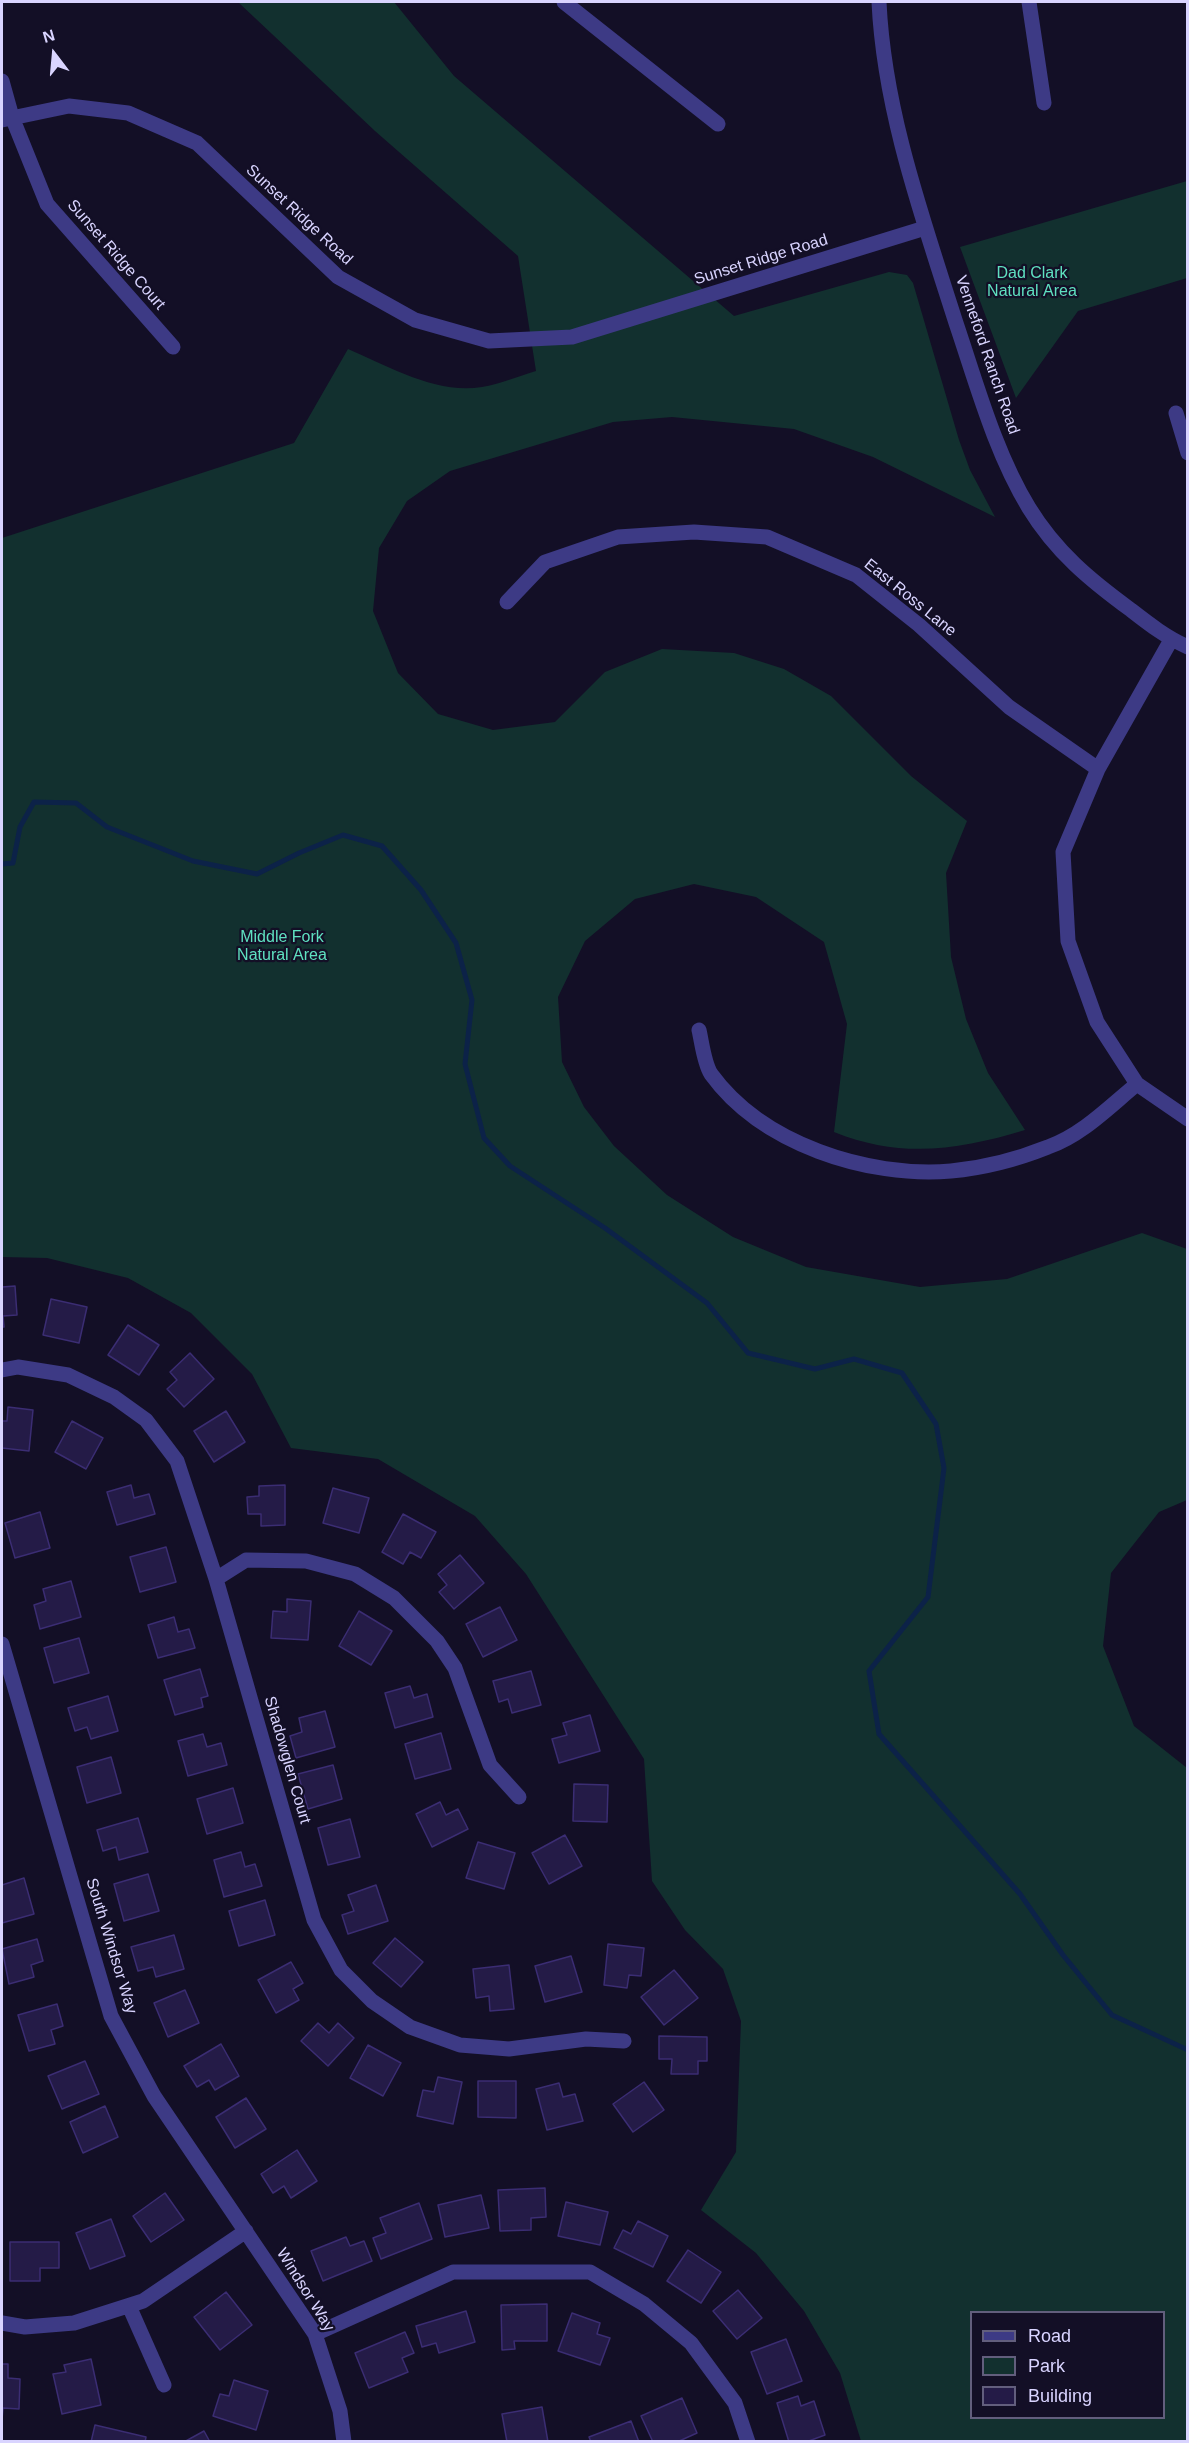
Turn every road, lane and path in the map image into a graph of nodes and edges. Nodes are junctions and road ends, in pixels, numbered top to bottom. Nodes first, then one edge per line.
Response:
1 (564, 2) edge
2 (879, 2) edge
3 (1029, 2) edge
4 (2, 81) edge
5 (1044, 103) dead end
6 (7, 119) edge
7 (718, 124) dead end
8 (925, 228) junction
9 (173, 347) dead end
10 (1176, 413) dead end
11 (1188, 453) edge
12 (507, 602) dead end
13 (1171, 640) junction
14 (1188, 647) edge
15 (1098, 769) junction
16 (699, 1030) dead end
17 (1137, 1084) junction
18 (1188, 1119) edge
19 (2, 1370) edge
20 (216, 1579) junction
21 (2, 1644) edge
22 (519, 1797) dead end
23 (624, 2041) dead end
24 (246, 2231) junction
25 (129, 2306) junction
26 (2, 2323) edge
27 (315, 2334) junction
28 (164, 2385) dead end
29 (344, 2442) edge
30 (748, 2442) edge

1 - 7 street
2 - 8 street, Venneford Ranch Road
3 - 5 street
4 - 6 street, Sunset Ridge Court
6 - 8 street, Sunset Ridge Road
6 - 9 street, Sunset Ridge Court
8 - 13 street, Venneford Ranch Road
10 - 11 street
12 - 15 street, East Ross Lane
13 - 14 street, Venneford Ranch Road
13 - 15 street
15 - 17 street
16 - 17 street
17 - 18 street
19 - 20 street, Shadowglen Court
20 - 22 street
20 - 23 street, Shadowglen Court
21 - 24 street, South Windsor Way
24 - 25 street
24 - 27 street, Windsor Way
25 - 26 street
25 - 28 street
27 - 29 street, Windsor Way
27 - 30 street

